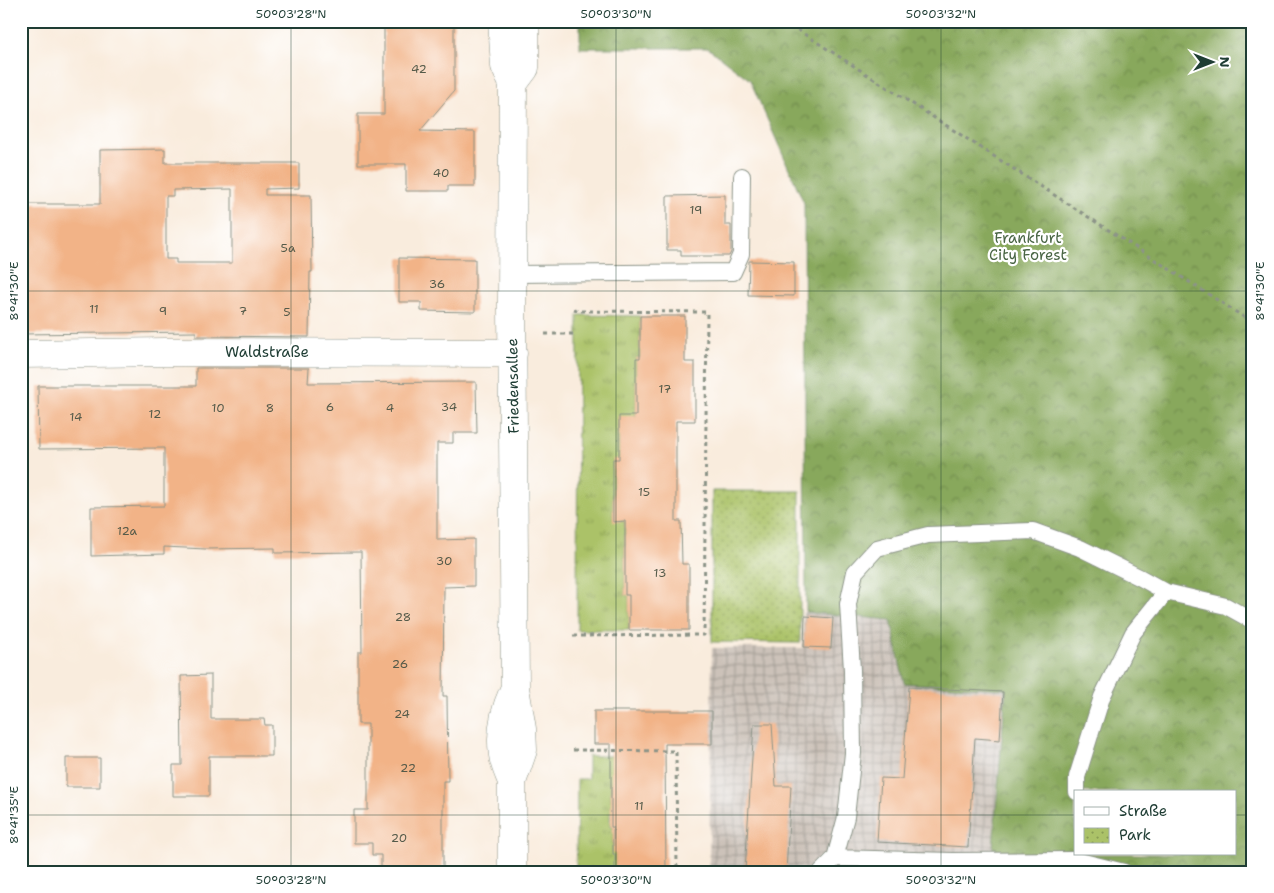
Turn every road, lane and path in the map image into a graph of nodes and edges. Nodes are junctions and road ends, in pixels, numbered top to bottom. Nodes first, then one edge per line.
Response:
1 (502, 21) edge
2 (524, 21) edge
3 (784, 21) edge
4 (513, 84) junction
5 (742, 176) dead end
6 (513, 274) junction
7 (574, 309) dead end
8 (1253, 323) edge
9 (513, 353) junction
10 (21, 354) edge
11 (1166, 592) junction
12 (1253, 621) edge
13 (572, 636) dead end
14 (572, 750) dead end
15 (1077, 790) edge
16 (1075, 857) edge
17 (835, 858) junction
18 (512, 872) edge
19 (677, 872) edge
20 (821, 872) edge
21 (1124, 872) edge

1 - 4 street, Friedensallee
2 - 4 street, Friedensallee
3 - 8 path
4 - 6 street, Friedensallee
5 - 6 lane
6 - 9 street, Friedensallee
7 - 13 path
9 - 10 street, Waldstraße
9 - 18 street, Friedensallee
11 - 12 lane
11 - 15 lane
11 - 17 lane
14 - 19 path
16 - 17 lane
16 - 21 lane
17 - 20 lane

